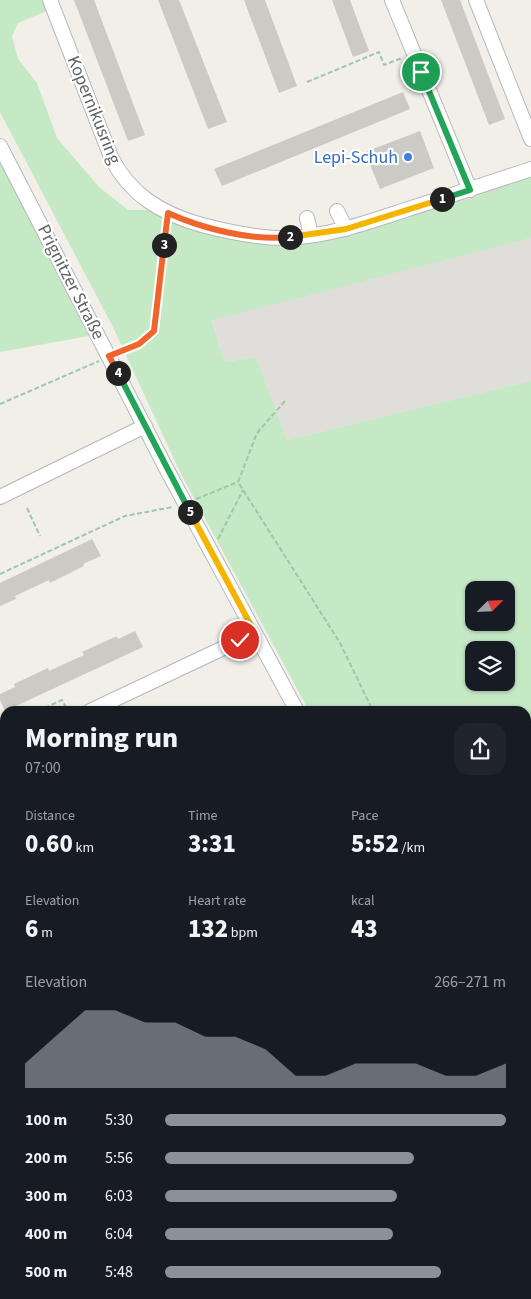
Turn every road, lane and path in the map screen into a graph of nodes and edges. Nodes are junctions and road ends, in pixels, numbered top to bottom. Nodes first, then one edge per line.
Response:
1 (50, 0) edge
2 (392, 0) edge
3 (476, 0) edge
4 (414, 54) junction
5 (307, 82) dead end
6 (531, 138) edge
7 (0, 146) edge
8 (531, 169) edge
9 (470, 190) junction
10 (337, 211) dead end
11 (168, 213) junction
12 (307, 218) dead end
13 (346, 229) junction
14 (311, 235) junction
15 (109, 356) junction
16 (284, 401) dead end
17 (0, 404) edge
18 (145, 426) junction
19 (238, 482) junction
20 (243, 490) junction
21 (0, 496) edge
22 (185, 502) junction
23 (27, 508) dead end
24 (40, 536) dead end
25 (211, 552) junction
26 (0, 574) edge
27 (255, 633) junction
28 (49, 706) edge
29 (65, 706) edge
30 (101, 706) edge
31 (294, 706) edge
32 (371, 706) edge

1 - 11 street, Kopernikusring
2 - 4 street
3 - 6 street
4 - 5 path
4 - 9 street
7 - 15 street, Prignitzer Straße
8 - 9 street, Kopernikusring
9 - 13 street, Kopernikusring
10 - 13 street
11 - 14 street, Kopernikusring
11 - 15 path
12 - 14 street
13 - 14 street, Kopernikusring
15 - 17 path
15 - 18 street, Prignitzer Straße
16 - 19 path
18 - 21 street
18 - 22 street, Prignitzer Straße
19 - 20 path
19 - 22 path
20 - 25 path
20 - 32 path
22 - 25 street, Prignitzer Straße
22 - 26 path
23 - 24 path
25 - 27 street, Prignitzer Straße
27 - 30 street
27 - 31 street, Prignitzer Straße
28 - 29 path

